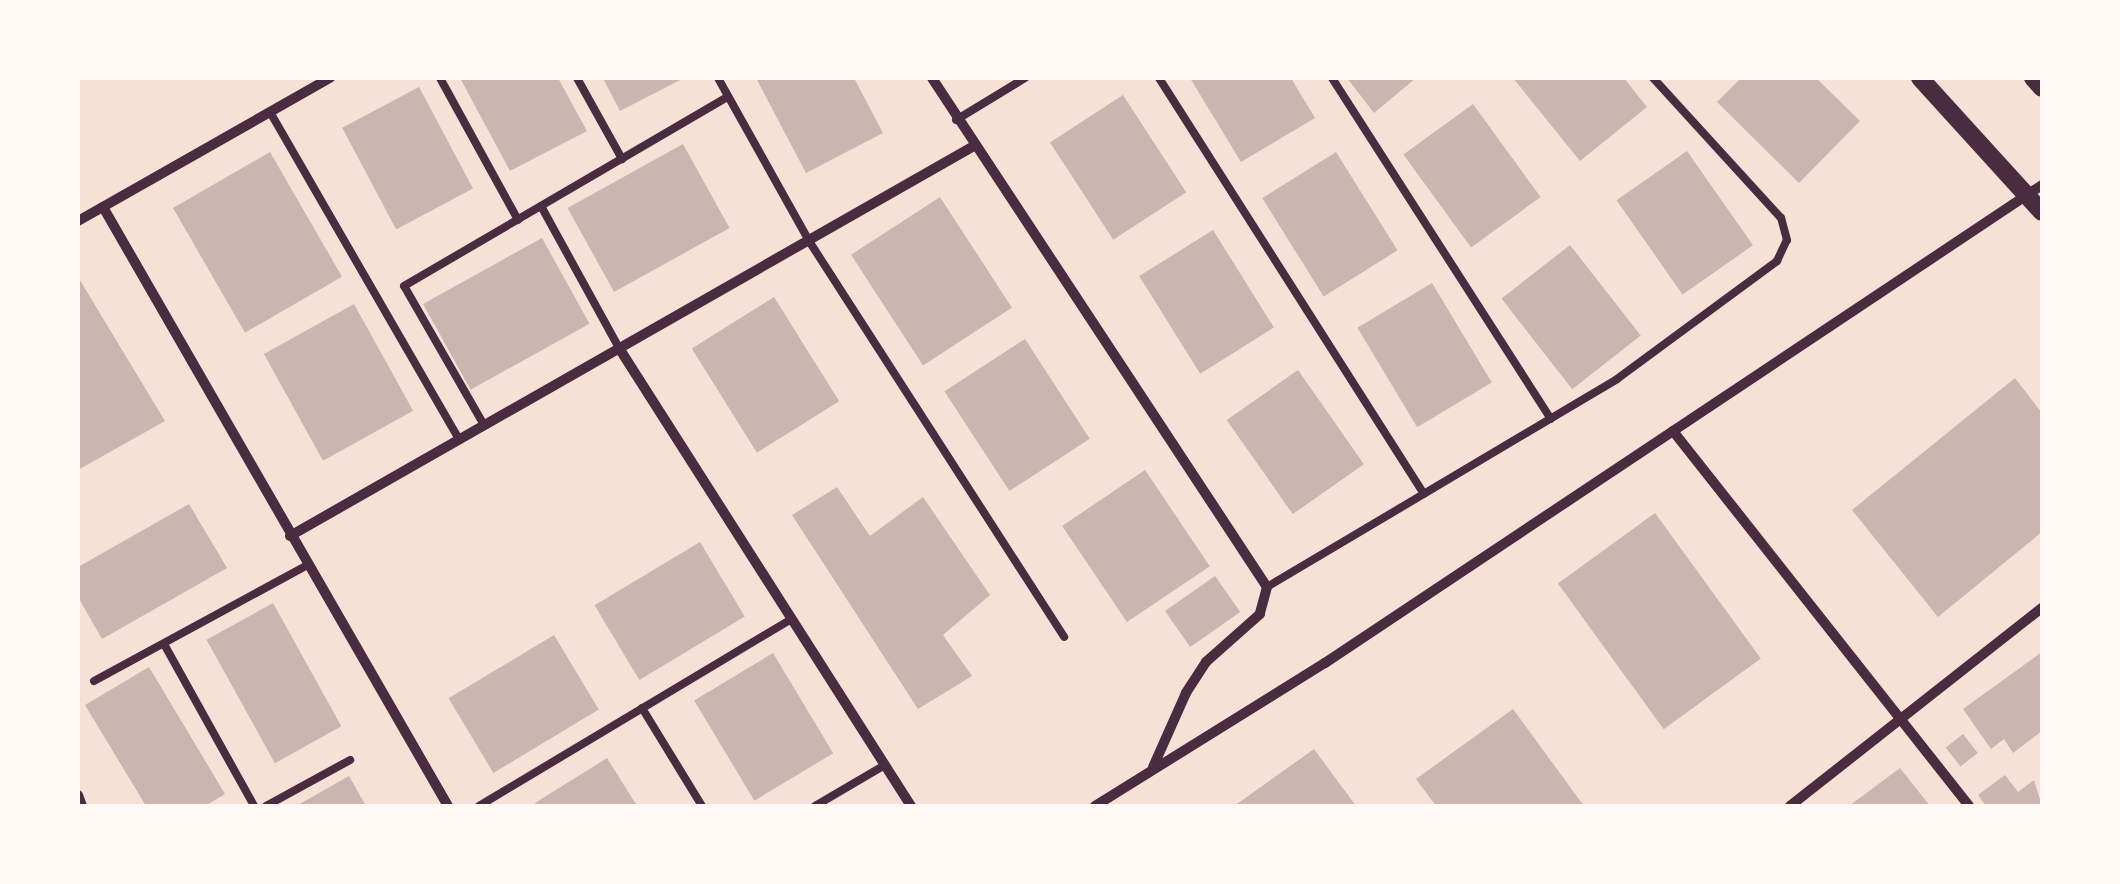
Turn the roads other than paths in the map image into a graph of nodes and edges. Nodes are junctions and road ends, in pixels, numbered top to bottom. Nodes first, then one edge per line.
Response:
1 (330, 78) edge
2 (440, 78) edge
3 (577, 78) edge
4 (718, 78) edge
5 (932, 78) edge
6 (1026, 78) edge
7 (1159, 78) edge
8 (1332, 78) edge
9 (1653, 78) edge
10 (1920, 78) edge
11 (2033, 78) edge
12 (2042, 88) edge
13 (728, 96) junction
14 (270, 112) junction
15 (956, 120) junction
16 (972, 148) junction
17 (622, 159) junction
18 (2036, 191) edge
19 (541, 206) junction
20 (103, 207) junction
21 (2042, 212) edge
22 (518, 220) junction
23 (78, 222) edge
24 (808, 240) junction
25 (619, 348) junction
26 (1551, 418) junction
27 (484, 425) junction
28 (1674, 431) junction
29 (459, 439) junction
30 (1424, 494) junction
31 (290, 536) junction
32 (308, 565) junction
33 (1267, 587) junction
34 (2042, 608) edge
35 (792, 619) junction
36 (1064, 637) dead end
37 (164, 644) junction
38 (94, 682) dead end
39 (642, 708) junction
40 (1902, 722) junction
41 (350, 760) dead end
42 (884, 764) junction
43 (1153, 768) junction
44 (78, 795) edge
45 (82, 806) edge
46 (254, 806) edge
47 (266, 806) edge
48 (448, 806) edge
49 (479, 806) edge
50 (702, 806) edge
51 (814, 806) edge
52 (911, 806) edge
53 (1095, 806) edge
54 (1790, 806) edge
55 (1969, 806) edge

1 - 14 street
2 - 22 lane
3 - 17 lane
4 - 13 lane
5 - 15 street
6 - 15 lane
7 - 30 lane
8 - 26 lane
9 - 26 lane
10 - 18 street
11 - 12 street
13 - 17 lane
13 - 24 lane
14 - 20 street
14 - 29 lane
15 - 16 street
16 - 24 street
16 - 33 street
17 - 19 lane
18 - 21 street
18 - 28 street
19 - 22 lane
19 - 25 lane
20 - 23 street
20 - 31 street
22 - 27 lane
24 - 25 street
24 - 36 lane
25 - 27 street
25 - 35 street
26 - 30 lane
27 - 29 street
28 - 40 street
28 - 43 street
29 - 31 street
30 - 33 lane
31 - 32 street
32 - 37 lane
32 - 48 street
33 - 43 street
34 - 40 street
35 - 39 lane
35 - 42 street
37 - 38 lane
37 - 46 lane
39 - 49 lane
39 - 50 lane
40 - 54 street
40 - 55 street
41 - 47 lane
42 - 51 lane
42 - 52 street
43 - 53 street
44 - 45 street

